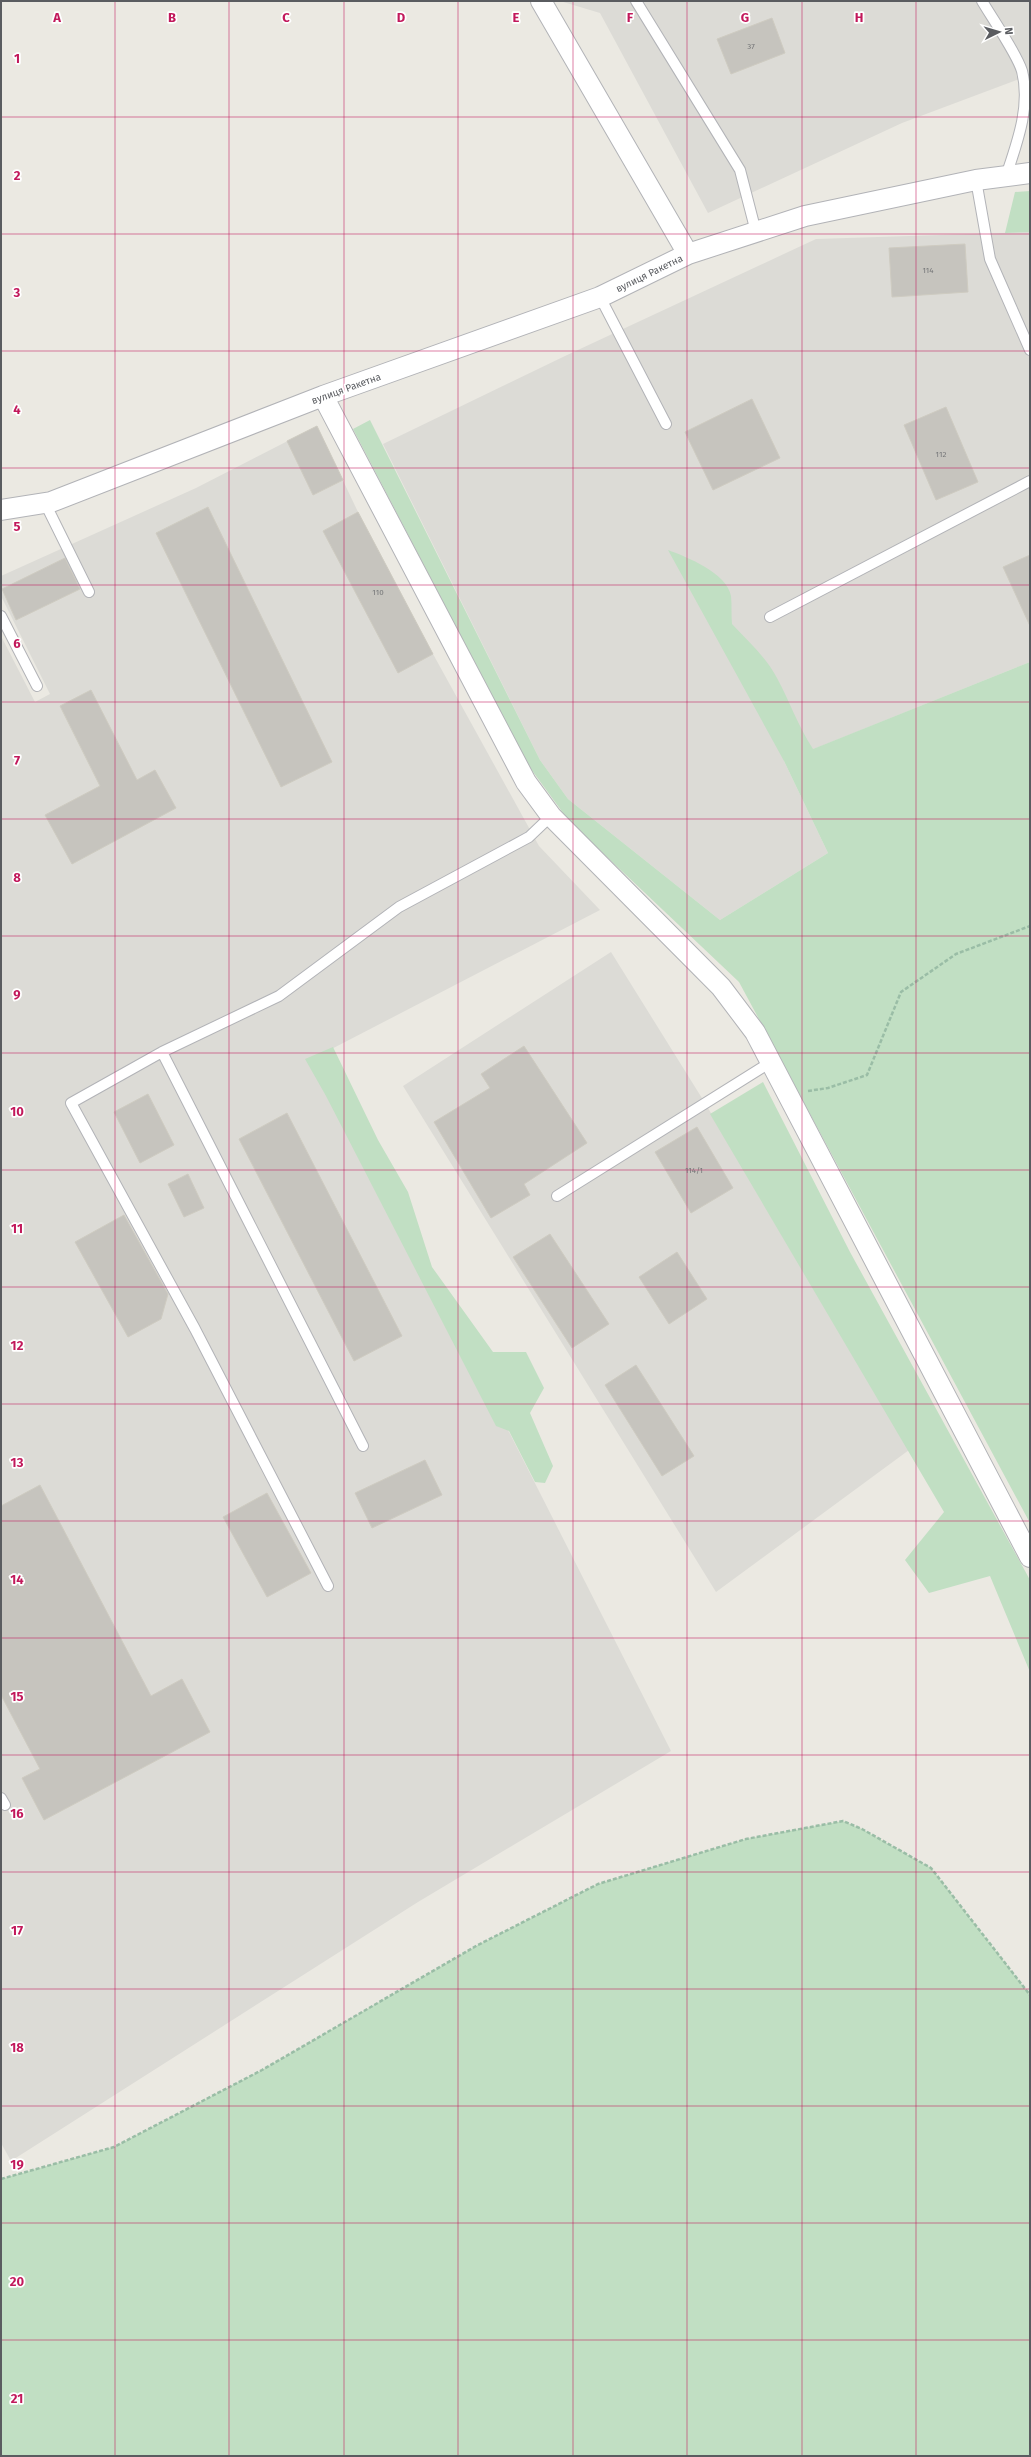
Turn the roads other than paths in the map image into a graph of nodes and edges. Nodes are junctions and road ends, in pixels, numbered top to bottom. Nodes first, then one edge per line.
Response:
1 (541, 1) edge
2 (636, 1) edge
3 (982, 1) edge
4 (1030, 174) edge
5 (1006, 176) junction
6 (976, 180) junction
7 (756, 232) junction
8 (688, 254) junction
9 (600, 297) junction
10 (1030, 350) edge
11 (323, 396) junction
12 (666, 424) dead end
13 (1030, 481) edge
14 (45, 503) junction
15 (1, 510) edge
16 (89, 592) dead end
17 (1, 616) edge
18 (770, 617) dead end
19 (37, 686) dead end
20 (551, 816) junction
21 (162, 1052) junction
22 (771, 1062) junction
23 (557, 1196) dead end
24 (363, 1446) dead end
25 (1030, 1556) edge
26 (328, 1586) dead end

1 - 8 street
2 - 7 lane
3 - 5 lane
4 - 5 street, вулиця Ракетна
5 - 6 street, вулиця Ракетна
6 - 7 street, вулиця Ракетна
6 - 10 lane
7 - 8 street, вулиця Ракетна
8 - 9 street, вулиця Ракетна
9 - 11 street, вулиця Ракетна
9 - 12 lane
11 - 14 street, вулиця Ракетна
11 - 20 street
13 - 18 lane
14 - 15 street, вулиця Ракетна
14 - 16 lane
17 - 19 lane
20 - 21 lane
20 - 22 street
21 - 24 lane
21 - 26 lane
22 - 23 lane
22 - 25 street

